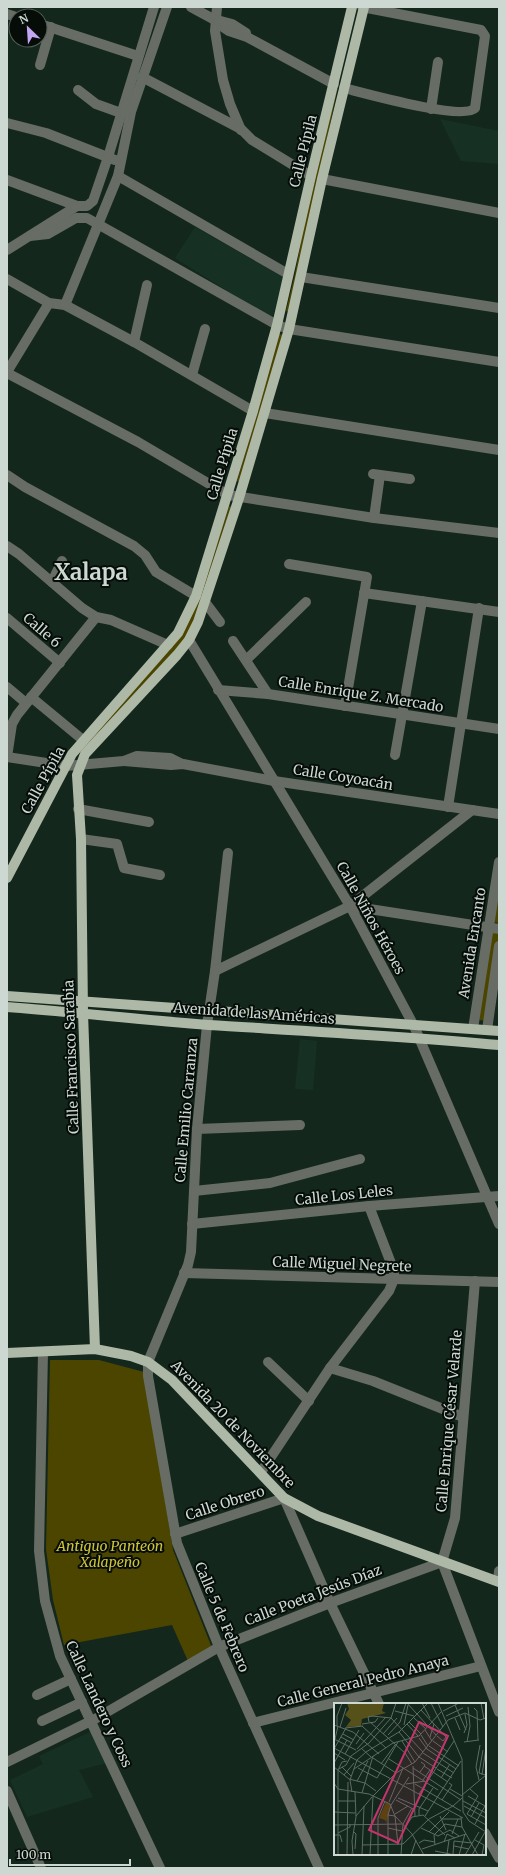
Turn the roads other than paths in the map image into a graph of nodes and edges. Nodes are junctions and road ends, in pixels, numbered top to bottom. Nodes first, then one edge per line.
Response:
1 (154, 7) edge
2 (167, 7) edge
3 (191, 7) edge
4 (216, 7) edge
5 (352, 7) edge
6 (363, 7) edge
7 (215, 20) junction
8 (48, 26) edge
9 (51, 27) junction
10 (138, 56) junction
11 (438, 62) dead end
12 (40, 65) dead end
13 (141, 80) junction
14 (334, 84) junction
15 (344, 88) junction
16 (78, 90) dead end
17 (431, 109) junction
18 (121, 113) junction
19 (7, 123) edge
20 (246, 136) junction
21 (108, 157) junction
22 (120, 162) junction
23 (118, 176) junction
24 (311, 176) junction
25 (322, 179) junction
26 (7, 180) edge
27 (77, 206) junction
28 (499, 213) edge
29 (97, 224) junction
30 (30, 236) junction
31 (7, 250) edge
32 (288, 274) junction
33 (301, 277) junction
34 (7, 279) edge
35 (147, 285) dead end
36 (49, 303) junction
37 (65, 305) junction
38 (499, 308) edge
39 (277, 325) junction
40 (206, 329) dead end
41 (290, 329) junction
42 (134, 342) junction
43 (499, 362) edge
44 (7, 372) edge
45 (192, 375) junction
46 (253, 411) junction
47 (266, 413) junction
48 (499, 450) edge
49 (7, 475) edge
50 (410, 479) dead end
51 (228, 495) junction
52 (239, 498) junction
53 (374, 518) junction
54 (499, 534) edge
55 (7, 546) edge
56 (62, 561) dead end
57 (288, 564) dead end
58 (52, 582) junction
59 (364, 589) junction
60 (201, 599) junction
61 (422, 601) junction
62 (306, 602) dead end
63 (479, 608) junction
64 (499, 612) edge
65 (96, 617) junction
66 (7, 618) edge
67 (220, 622) dead end
68 (189, 640) junction
69 (234, 642) dead end
70 (168, 645) junction
71 (246, 660) junction
72 (60, 663) junction
73 (7, 687) edge
74 (218, 690) junction
75 (268, 694) junction
76 (29, 700) junction
77 (345, 706) junction
78 (402, 714) junction
79 (461, 723) junction
80 (499, 728) edge
81 (83, 740) junction
82 (395, 755) dead end
83 (7, 757) edge
84 (80, 764) junction
85 (66, 766) junction
86 (274, 781) junction
87 (448, 807) junction
88 (78, 809) junction
89 (472, 810) junction
90 (499, 814) edge
91 (149, 822) dead end
92 (80, 839) junction
93 (228, 853) dead end
94 (499, 862) edge
95 (160, 875) dead end
96 (7, 878) edge
97 (350, 906) junction
98 (488, 928) junction
99 (499, 929) edge
100 (499, 946) edge
101 (215, 971) junction
102 (7, 996) edge
103 (83, 1001) junction
104 (7, 1007) edge
105 (210, 1012) junction
106 (83, 1013) junction
107 (207, 1025) junction
108 (414, 1026) junction
109 (473, 1029) junction
110 (488, 1030) junction
111 (499, 1031) edge
112 (419, 1037) junction
113 (499, 1045) edge
114 (300, 1125) dead end
115 (197, 1129) junction
116 (360, 1160) dead end
117 (194, 1191) junction
118 (487, 1196) junction
119 (499, 1196) edge
120 (369, 1206) junction
121 (192, 1224) junction
122 (499, 1224) edge
123 (184, 1274) junction
124 (394, 1279) junction
125 (475, 1281) junction
126 (499, 1282) edge
127 (94, 1349) junction
128 (43, 1352) junction
129 (7, 1353) edge
130 (148, 1362) junction
131 (268, 1362) dead end
132 (330, 1368) junction
133 (309, 1401) junction
134 (463, 1416) junction
135 (261, 1472) junction
136 (284, 1498) junction
137 (175, 1534) junction
138 (442, 1562) junction
139 (499, 1578) edge
140 (330, 1603) junction
141 (219, 1647) junction
142 (481, 1666) junction
143 (71, 1679) junction
144 (374, 1694) junction
145 (37, 1695) dead end
146 (82, 1702) junction
147 (336, 1703) edge
148 (379, 1703) edge
149 (334, 1704) edge
150 (499, 1712) edge
151 (42, 1721) dead end
152 (253, 1723) junction
153 (7, 1762) edge
154 (7, 1791) edge
155 (486, 1835) edge
156 (499, 1858) edge
157 (41, 1868) edge
158 (160, 1868) edge
159 (319, 1868) edge

1 - 10 street
2 - 13 street
3 - 7 street
4 - 7 street
5 - 14 main road, Calle Pípila
6 - 15 main road, Calle Pípila
6 - 17 street
7 - 14 street
7 - 20 street
8 - 9 street
9 - 10 street
9 - 12 street
10 - 18 street
11 - 17 street
13 - 20 street
13 - 22 street
14 - 24 main road, Calle Pípila
15 - 17 street
15 - 25 main road, Calle Pípila
16 - 18 street
18 - 21 street
19 - 21 street
20 - 24 street
21 - 22 street
21 - 27 street
22 - 23 street
23 - 29 street
23 - 32 street
24 - 32 main road, Calle Pípila
25 - 28 street
25 - 33 main road, Calle Pípila
26 - 27 street
27 - 30 street
29 - 30 street
29 - 37 street
29 - 39 street
30 - 31 street
32 - 39 main road, Calle Pípila
33 - 38 street
33 - 41 main road, Calle Pípila
34 - 36 street
35 - 42 street
36 - 37 street
36 - 44 street
37 - 42 street
39 - 41 street
39 - 46 main road, Calle Pípila
40 - 45 street
41 - 43 street
41 - 47 main road, Calle Pípila
42 - 45 street
44 - 51 street
45 - 46 street
46 - 51 main road, Calle Pípila
47 - 48 street
47 - 52 main road, Calle Pípila
49 - 60 street
50 - 53 street
51 - 52 street
51 - 60 main road, Calle Pípila
52 - 53 street
52 - 60 main road, Calle Pípila
53 - 54 street
55 - 58 street
56 - 58 street
57 - 59 street
58 - 65 street
59 - 61 street
59 - 77 street
60 - 67 street
60 - 68 main road, Calle Pípila
60 - 70 main road, Calle Pípila
61 - 63 street
61 - 78 street
62 - 71 street
63 - 64 street
63 - 79 street
65 - 70 street
65 - 72 street
66 - 72 street, Calle 6
68 - 74 street, Calle Niños Héroes
68 - 84 main road, Calle Pípila
69 - 71 street
70 - 81 main road, Calle Pípila
71 - 75 street
72 - 76 street
73 - 76 street
74 - 75 street, Calle Enrique Z. Mercado
74 - 86 street, Calle Niños Héroes
75 - 77 street, Calle Enrique Z. Mercado
76 - 81 street
76 - 83 street
77 - 78 street, Calle Enrique Z. Mercado
78 - 79 street, Calle Enrique Z. Mercado
78 - 82 street
79 - 80 street, Calle Enrique Z. Mercado
79 - 87 street
81 - 85 main road, Calle Pípila
83 - 85 street, Calle Coyoacán
84 - 85 street, Calle Coyoacán
84 - 86 street, Calle Coyoacán
84 - 88 main road, Calle Francisco Sarabia
85 - 96 main road, Calle Pípila
86 - 87 street, Calle Coyoacán
86 - 97 street, Calle Niños Héroes
87 - 89 street, Calle Coyoacán
88 - 91 street
88 - 92 main road, Calle Francisco Sarabia
89 - 90 street, Calle Coyoacán
89 - 97 street
92 - 95 street
92 - 103 main road, Calle Francisco Sarabia
93 - 101 street, Calle Emilio Carranza
94 - 98 street, Avenida Encanto
97 - 98 street
97 - 101 street
97 - 108 street, Calle Niños Héroes
98 - 99 street
98 - 109 street, Avenida Encanto
100 - 110 street, Avenida Encanto
101 - 105 street, Calle Emilio Carranza
102 - 103 main road, Avenida de las Américas
103 - 105 main road, Avenida de las Américas
103 - 106 main road, Calle Francisco Sarabia
104 - 106 main road, Avenida de las Américas
105 - 107 street, Calle Emilio Carranza
105 - 108 main road, Avenida de las Américas
106 - 107 main road, Avenida de las Américas
106 - 127 main road, Calle Francisco Sarabia
107 - 112 main road, Avenida de las Américas
107 - 115 street, Calle Emilio Carranza
108 - 109 main road, Avenida de las Américas
108 - 112 street, Calle Niños Héroes
109 - 110 main road, Avenida de las Américas
110 - 111 main road, Avenida de las Américas
112 - 113 main road, Avenida de las Américas
112 - 118 street, Calle Niños Héroes
114 - 115 street
115 - 117 street, Calle Emilio Carranza
116 - 117 street
117 - 121 street, Calle Emilio Carranza
118 - 119 street, Calle Los Leles
118 - 120 street, Calle Los Leles
118 - 122 street, Calle Niños Héroes
120 - 121 street, Calle Los Leles
120 - 124 street
121 - 123 street, Calle Emilio Carranza
123 - 124 street, Calle Miguel Negrete
123 - 130 street, Calle Emilio Carranza
124 - 125 street, Calle Miguel Negrete
124 - 132 street
125 - 126 street, Calle Miguel Negrete
125 - 134 street, Calle Enrique César Velarde
127 - 128 main road, Avenida 20 de Noviembre
127 - 130 main road, Avenida 20 de Noviembre
128 - 129 main road, Avenida 20 de Noviembre
128 - 143 street, Calle Landero y Coss
130 - 135 main road, Avenida 20 de Noviembre
130 - 137 street, Calle 5 de Febrero
131 - 133 street
132 - 133 street
132 - 134 street
133 - 135 street
134 - 138 street, Calle Enrique César Velarde
135 - 136 main road, Avenida 20 de Noviembre
136 - 137 street, Calle Obrero
136 - 138 main road, Avenida 20 de Noviembre
136 - 140 street
137 - 141 street, Calle 5 de Febrero
138 - 139 main road, Avenida 20 de Noviembre
138 - 140 street, Calle Poeta Jesús Díaz
138 - 142 street
140 - 141 street, Calle Poeta Jesús Díaz
140 - 144 street
141 - 152 street, Calle 5 de Febrero
141 - 153 street, Calle Poeta Jesús Díaz
142 - 144 street, Calle General Pedro Anaya
142 - 150 street
143 - 145 street
143 - 146 street, Calle Landero y Coss
144 - 147 street, Calle General Pedro Anaya
144 - 148 street
146 - 151 street
146 - 158 street, Calle Landero y Coss
149 - 152 street, Calle General Pedro Anaya
152 - 159 street, Calle 5 de Febrero
154 - 157 street
155 - 156 street

